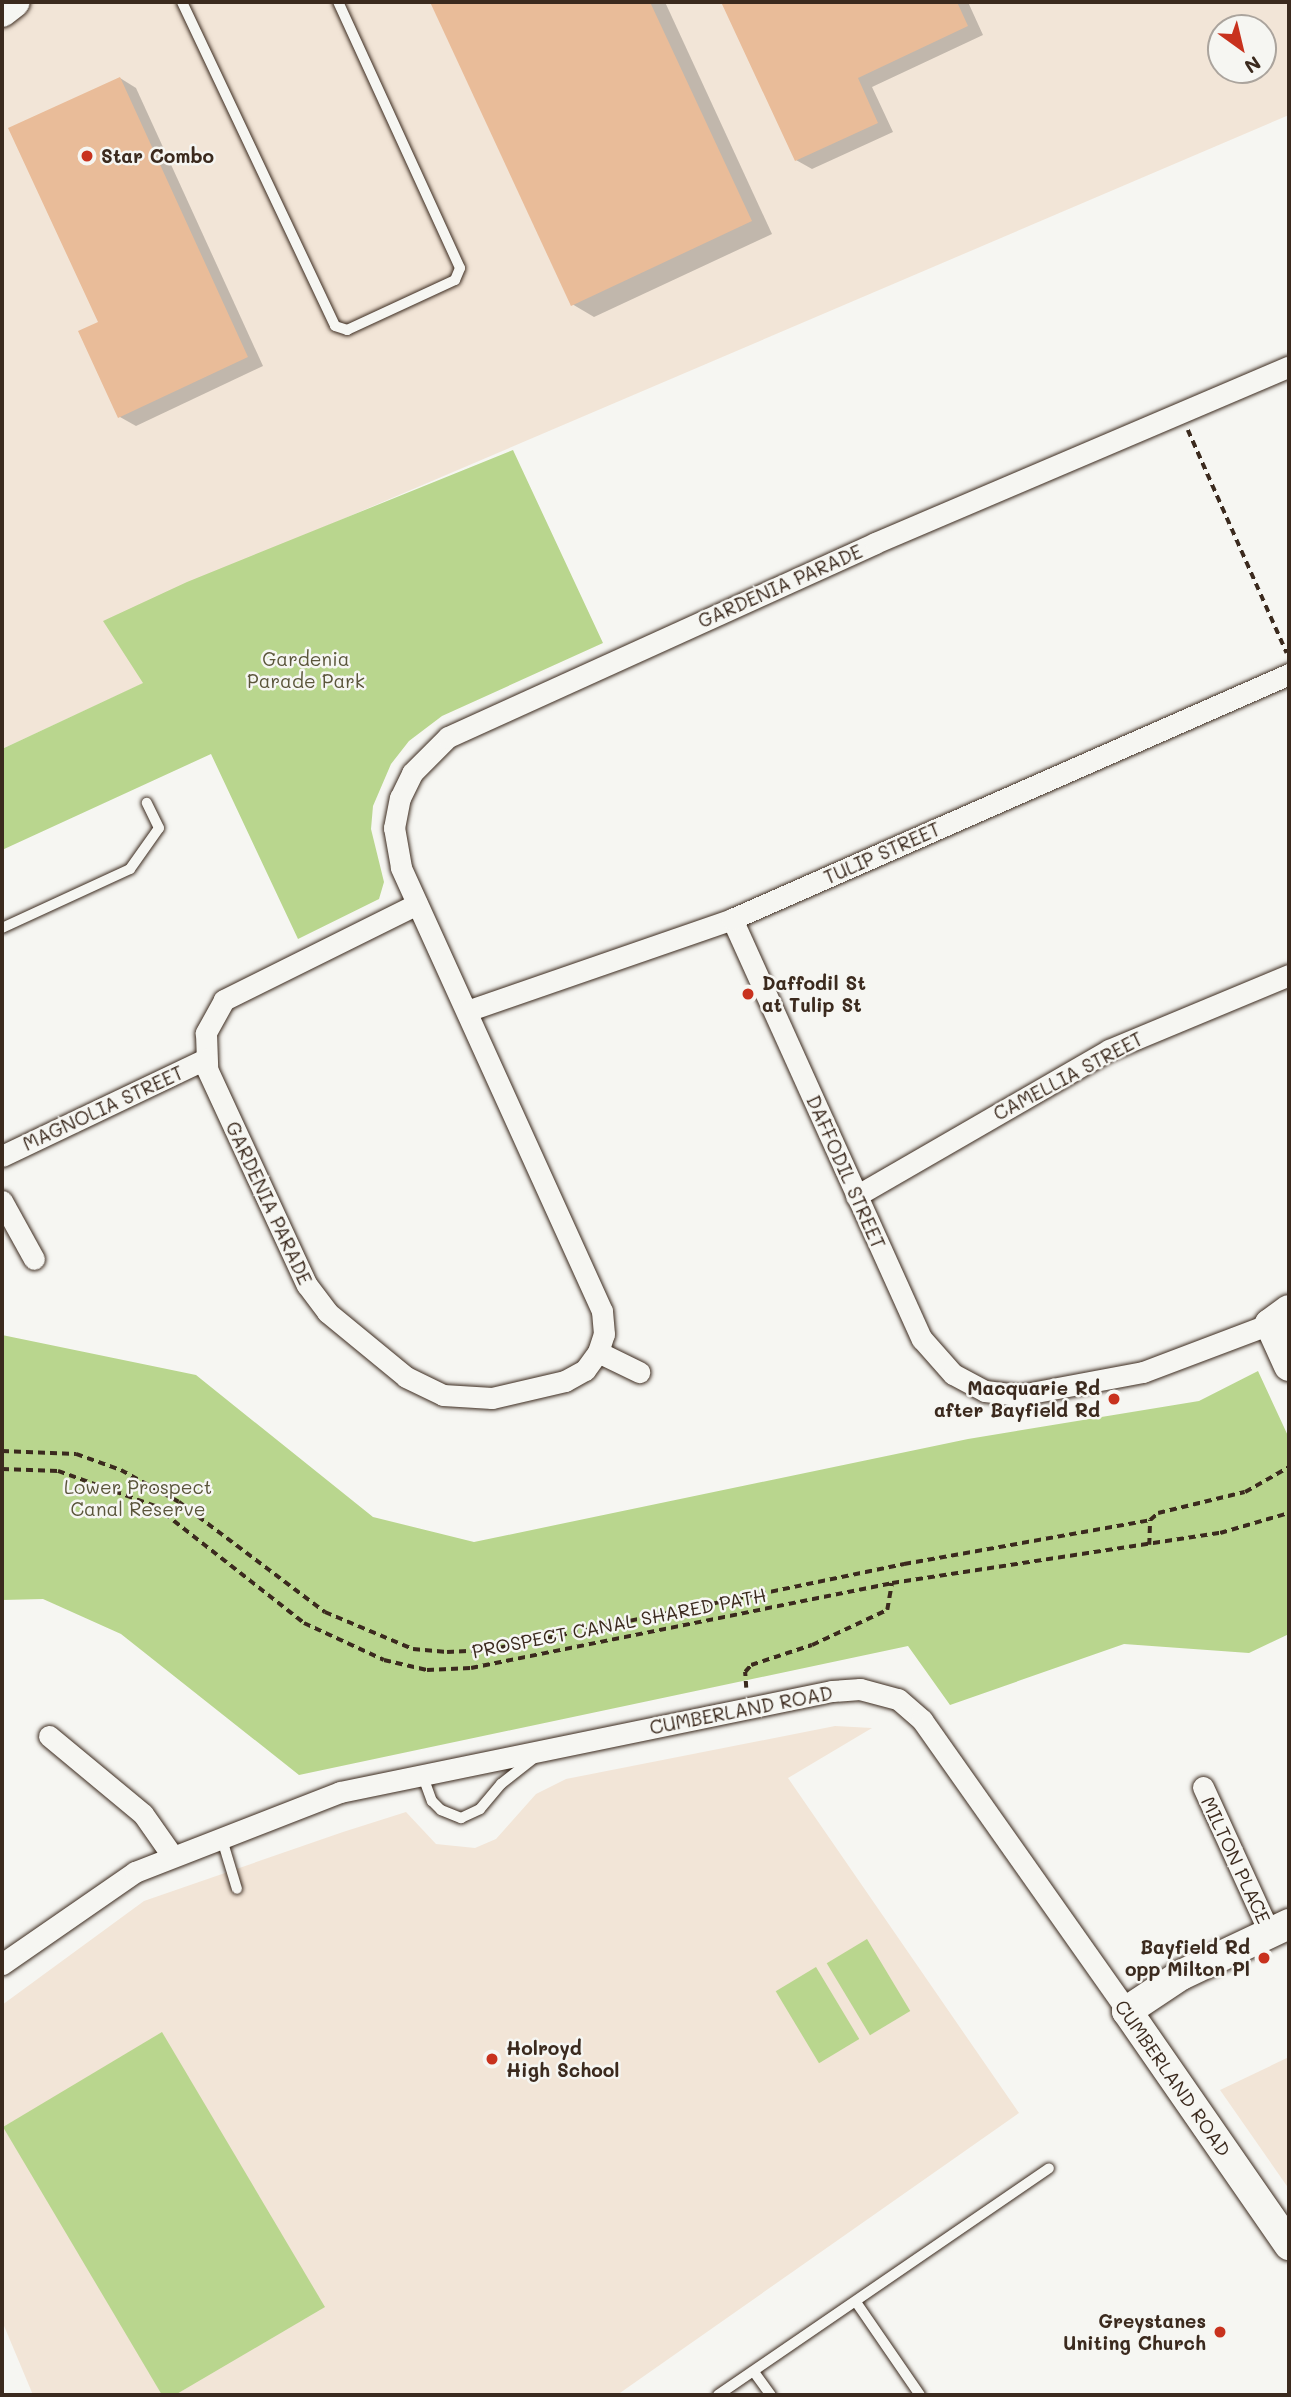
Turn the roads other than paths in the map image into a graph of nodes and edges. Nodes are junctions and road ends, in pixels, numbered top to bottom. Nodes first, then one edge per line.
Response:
1 (182, 2) edge
2 (338, 2) edge
3 (1289, 366) edge
4 (1289, 674) edge
5 (148, 803) dead end
6 (417, 904) junction
7 (732, 919) junction
8 (2, 928) edge
9 (1289, 975) edge
10 (467, 1011) junction
11 (205, 1059) junction
12 (2, 1156) edge
13 (856, 1196) junction
14 (2, 1201) edge
15 (34, 1259) dead end
16 (1280, 1317) edge
17 (598, 1352) junction
18 (1289, 1366) edge
19 (639, 1372) dead end
20 (49, 1736) dead end
21 (555, 1748) junction
22 (422, 1774) junction
23 (1203, 1787) dead end
24 (221, 1836) junction
25 (170, 1854) junction
26 (237, 1889) dead end
27 (1280, 1929) edge
28 (2, 1964) edge
29 (1127, 2011) junction
30 (1049, 2168) dead end
31 (1289, 2245) edge
32 (856, 2302) junction
33 (754, 2372) junction
34 (718, 2395) edge
35 (771, 2395) edge
36 (920, 2395) edge

1 - 2 lane
3 - 6 street, GARDENIA PARADE
4 - 7 street, TULIP STREET
5 - 8 lane
6 - 10 street, GARDENIA PARADE
6 - 11 street
7 - 10 street, TULIP STREET
7 - 13 street, DAFFODIL STREET
9 - 13 street, CAMELLIA STREET
10 - 17 street, GARDENIA PARADE
11 - 12 street, MAGNOLIA STREET
11 - 17 street, GARDENIA PARADE
13 - 16 street, DAFFODIL STREET
14 - 15 street
16 - 18 street
17 - 19 street
20 - 25 street
21 - 22 street, CUMBERLAND ROAD
21 - 22 lane
21 - 29 street, CUMBERLAND ROAD
22 - 24 street, CUMBERLAND ROAD
23 - 27 street, MILTON PLACE
24 - 25 street, CUMBERLAND ROAD
24 - 26 lane
25 - 28 street, CUMBERLAND ROAD
27 - 29 street
29 - 31 street, CUMBERLAND ROAD
30 - 32 lane
32 - 33 lane
32 - 36 lane
33 - 34 lane
33 - 35 lane

